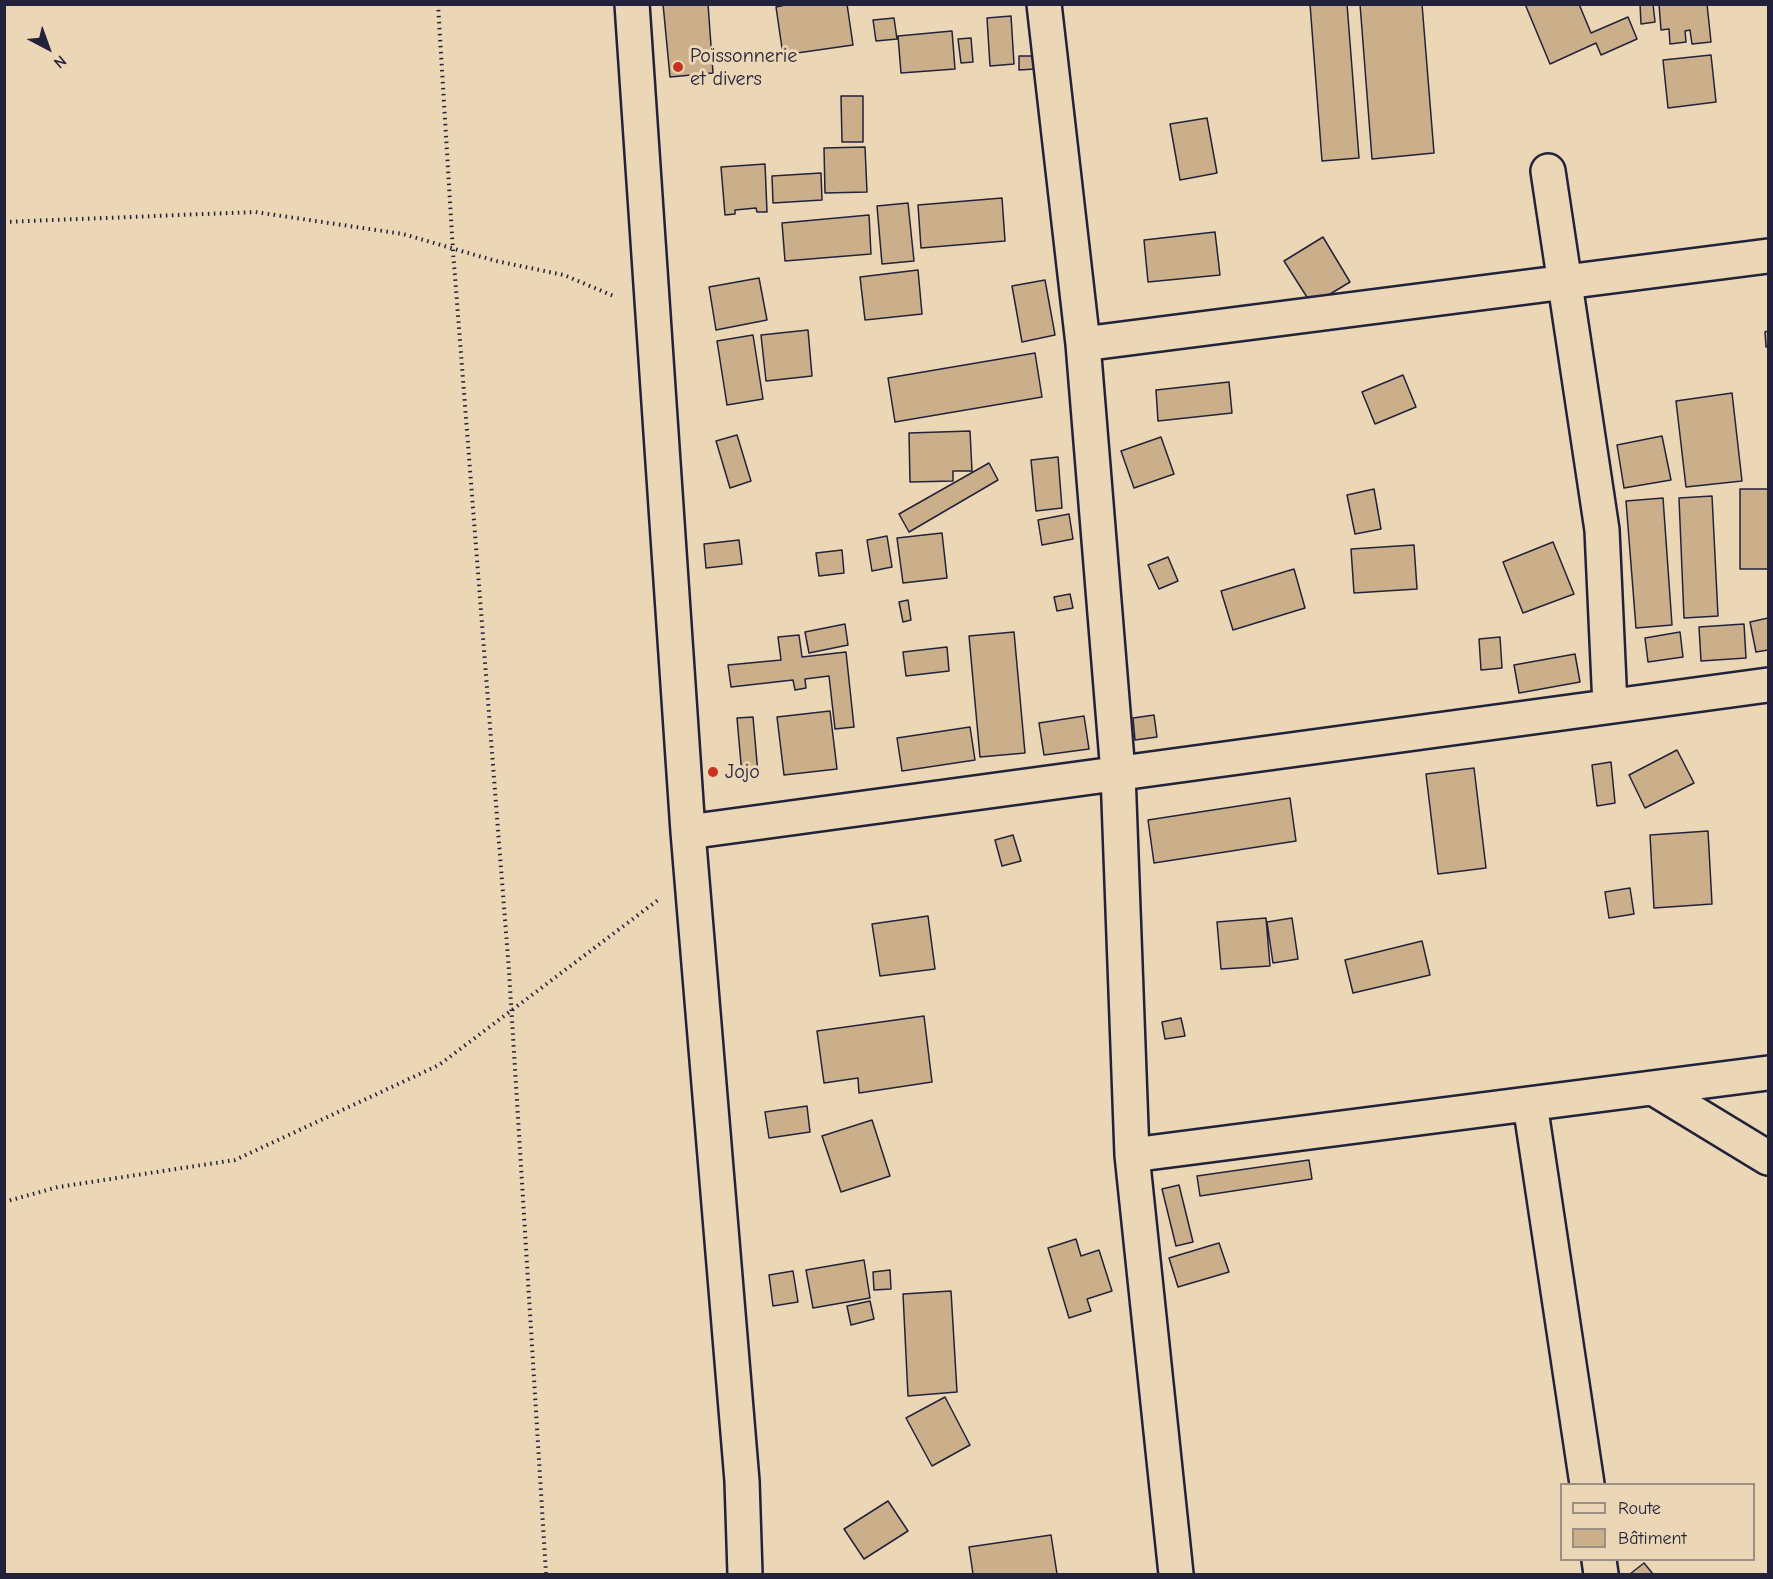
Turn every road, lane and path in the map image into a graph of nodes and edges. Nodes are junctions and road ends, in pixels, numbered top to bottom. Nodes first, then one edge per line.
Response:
1 (438, 4) edge
2 (632, 4) edge
3 (1044, 4) edge
4 (1548, 171) dead end
5 (4, 222) edge
6 (1768, 256) edge
7 (1565, 282) junction
8 (653, 314) junction
9 (1083, 345) junction
10 (1768, 685) edge
11 (1611, 706) junction
12 (1118, 773) junction
13 (688, 832) junction
14 (691, 875) junction
15 (1768, 1073) edge
16 (1653, 1088) junction
17 (1530, 1104) junction
18 (1132, 1155) junction
19 (1768, 1158) edge
20 (4, 1202) edge
21 (1587, 1483) edge
22 (546, 1575) edge
23 (745, 1575) edge
24 (1176, 1575) edge

1 - 22 path
2 - 8 street
3 - 9 street
4 - 7 street
5 - 8 path
6 - 7 street
7 - 9 street
7 - 11 street
8 - 13 street
9 - 12 street
10 - 11 street
11 - 12 street
12 - 13 street
12 - 18 street
13 - 14 street
14 - 20 path
14 - 23 street
15 - 16 street
16 - 17 street
16 - 19 street
17 - 18 street
17 - 21 street
18 - 24 street

